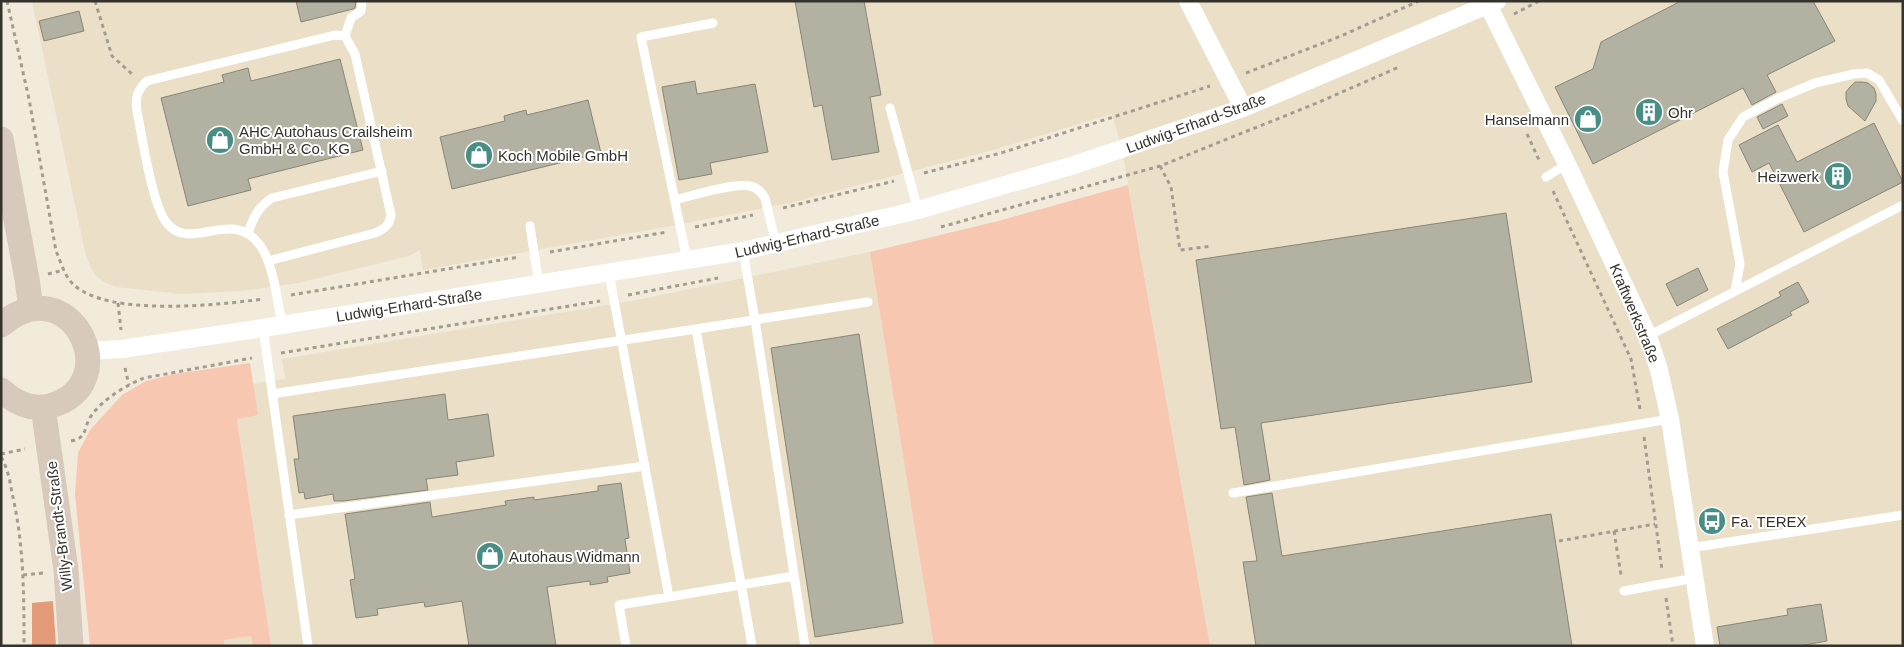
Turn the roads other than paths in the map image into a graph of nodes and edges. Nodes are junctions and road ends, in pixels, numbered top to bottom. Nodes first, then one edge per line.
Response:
1 (362, 1) edge
2 (1188, 1) edge
3 (1492, 3) edge
4 (713, 23) dead end
5 (345, 36) junction
6 (890, 108) dead end
7 (1243, 108) junction
8 (1903, 121) edge
9 (1, 139) edge
10 (1567, 164) junction
11 (382, 171) junction
12 (1546, 177) road end
13 (675, 200) junction
14 (1903, 205) edge
15 (918, 210) junction
16 (530, 226) dead end
17 (248, 233) junction
18 (776, 244) junction
19 (742, 251) junction
20 (687, 260) junction
21 (268, 261) junction
22 (609, 272) junction
23 (539, 284) junction
24 (1735, 292) junction
25 (868, 302) dead end
26 (31, 309) junction
27 (755, 320) junction
28 (282, 325) junction
29 (1, 326) edge
30 (263, 328) junction
31 (696, 329) junction
32 (1648, 336) junction
33 (622, 342) junction
34 (88, 351) junction
35 (1, 390) edge
36 (272, 394) junction
37 (43, 407) junction
38 (1670, 419) junction
39 (645, 466) junction
40 (1233, 493) dead end
41 (289, 515) junction
42 (1903, 515) edge
43 (1690, 548) junction
44 (794, 576) junction
45 (1694, 578) junction
46 (741, 585) junction
47 (1624, 591) road end
48 (669, 597) junction
49 (71, 646) edge
50 (308, 646) edge
51 (626, 646) edge
52 (752, 646) edge
53 (805, 646) edge
54 (1705, 646) edge

1 - 5 lane
2 - 7 street
3 - 7 street, Ludwig-Erhard-Straße
3 - 10 street, Kraftwerkstraße
4 - 13 lane
5 - 11 lane
5 - 17 lane
6 - 15 lane
7 - 15 street, Ludwig-Erhard-Straße
8 - 24 lane
9 - 26 main road
10 - 12 lane
10 - 32 street, Kraftwerkstraße
11 - 17 lane
11 - 21 lane
13 - 18 lane
13 - 20 lane
14 - 24 lane
15 - 18 street, Ludwig-Erhard-Straße
16 - 23 lane
17 - 21 lane
18 - 19 street, Ludwig-Erhard-Straße
19 - 20 street, Ludwig-Erhard-Straße
19 - 27 lane
20 - 22 street, Ludwig-Erhard-Straße
21 - 28 lane
22 - 23 street, Ludwig-Erhard-Straße
22 - 33 lane
23 - 28 street, Ludwig-Erhard-Straße
24 - 32 lane
25 - 27 lane
26 - 29 main road
26 - 34 main road
27 - 31 lane
27 - 44 lane
28 - 30 street, Ludwig-Erhard-Straße
30 - 34 street, Ludwig-Erhard-Straße
30 - 36 lane
31 - 33 lane
31 - 46 lane
32 - 38 street, Kraftwerkstraße
33 - 36 lane
33 - 39 lane
34 - 37 main road
35 - 37 main road
36 - 41 lane
37 - 49 main road, Willy-Brandt-Straße
38 - 40 lane
38 - 43 street, Kraftwerkstraße
39 - 41 lane
39 - 48 lane
41 - 50 lane
42 - 43 lane
43 - 45 street, Kraftwerkstraße
44 - 46 lane
44 - 53 lane
45 - 47 lane
45 - 54 street, Kraftwerkstraße
46 - 48 lane
46 - 52 lane
48 - 51 lane

